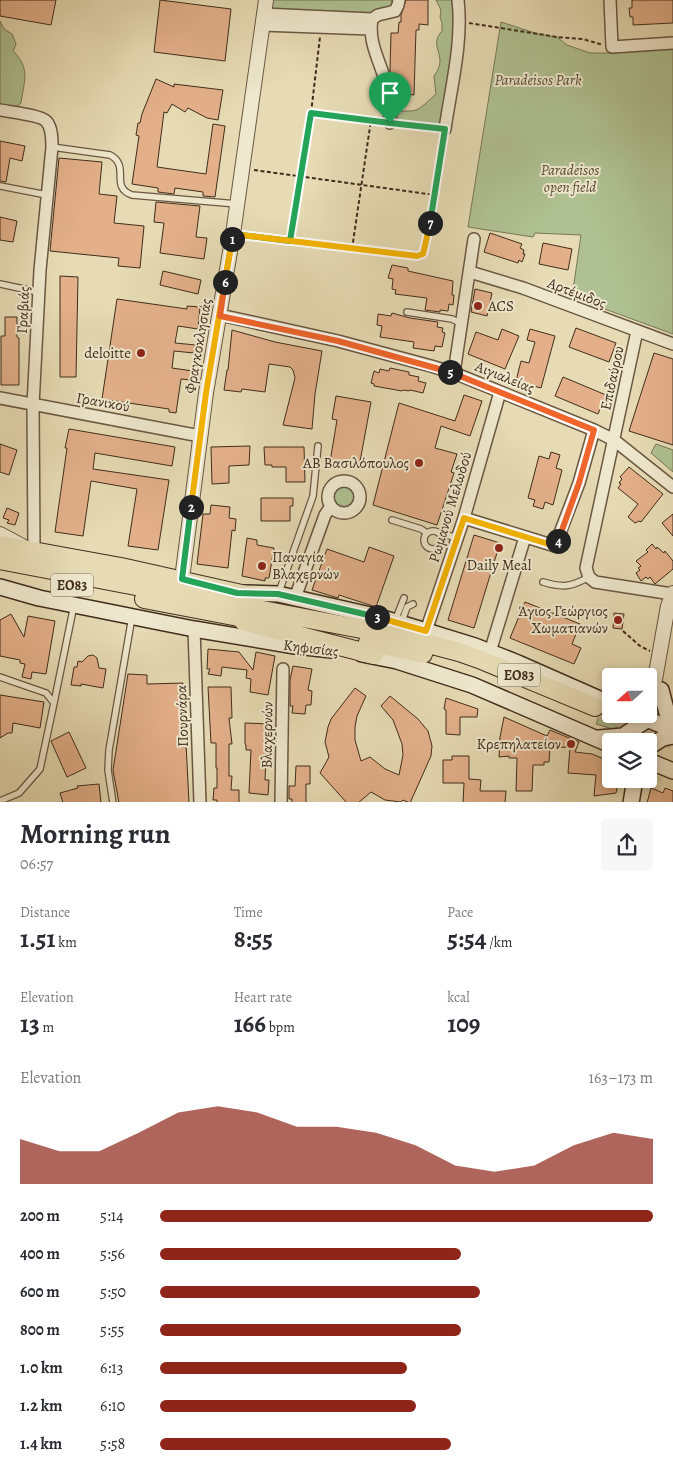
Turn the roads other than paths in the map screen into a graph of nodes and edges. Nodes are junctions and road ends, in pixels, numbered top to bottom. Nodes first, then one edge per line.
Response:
1 (266, 0) edge
2 (398, 0) edge
3 (458, 0) edge
4 (610, 0) edge
5 (262, 20) junction
6 (371, 24) junction
7 (673, 43) edge
8 (0, 110) edge
9 (390, 123) road end
10 (445, 129) road end
11 (52, 147) junction
12 (0, 186) edge
13 (47, 195) junction
14 (237, 204) junction
15 (474, 239) dead end
16 (470, 272) junction
17 (0, 284) edge
18 (38, 292) junction
19 (407, 312) dead end
20 (220, 316) junction
21 (462, 324) junction
22 (637, 331) junction
23 (673, 344) edge
24 (454, 373) junction
25 (500, 392) junction
26 (0, 398) edge
27 (33, 405) junction
28 (594, 430) junction
29 (200, 436) junction
30 (614, 440) junction
31 (318, 446) dead end
32 (673, 487) edge
33 (331, 506) dead end
34 (464, 518) junction
35 (392, 520) dead end
36 (437, 532) junction
37 (427, 533) junction
38 (0, 534) edge
39 (525, 537) junction
40 (456, 540) junction
41 (441, 544) junction
42 (0, 545) edge
43 (31, 550) junction
44 (0, 560) edge
45 (0, 571) edge
46 (589, 577) junction
47 (182, 579) junction
48 (543, 582) dead end
49 (0, 587) edge
50 (237, 593) junction
51 (278, 594) junction
52 (673, 594) edge
53 (0, 596) edge
54 (39, 598) junction
55 (296, 598) junction
56 (404, 598) dead end
57 (413, 604) dead end
58 (74, 605) junction
59 (204, 611) junction
60 (132, 616) junction
61 (398, 627) junction
62 (194, 629) junction
63 (426, 631) junction
64 (673, 631) edge
65 (490, 652) junction
66 (374, 655) junction
67 (656, 668) edge
68 (283, 669) dead end
69 (0, 677) edge
70 (661, 690) junction
71 (54, 703) junction
72 (658, 706) edge
73 (598, 709) edge
74 (658, 722) edge
75 (673, 722) edge
76 (637, 723) edge
77 (673, 730) edge
78 (673, 736) edge
79 (596, 738) junction
80 (602, 740) edge
81 (657, 742) edge
82 (657, 764) edge
83 (673, 771) edge
84 (633, 788) edge
85 (0, 801) edge
86 (113, 802) edge
87 (200, 802) edge
88 (280, 802) edge
89 (631, 802) edge

1 - 5 street, Φραγκοκλησιάς
2 - 6 street
3 - 10 street
4 - 7 street
5 - 6 street
5 - 6 street
5 - 14 street, Φραγκοκλησιάς
6 - 9 street
8 - 11 street, Γραβιάς
11 - 13 street, Γραβιάς
11 - 14 lane
12 - 13 lane
13 - 18 street, Γραβιάς
14 - 20 street, Φραγκοκλησιάς
15 - 16 street
16 - 21 street
16 - 22 street, Αρτέμιδος
17 - 18 lane
18 - 27 street, Γραβιάς
19 - 21 lane
20 - 24 street, Αιγιαλείας
20 - 29 street, Φραγκοκλησιάς
21 - 24 street
22 - 23 street, Αρτέμιδος
22 - 30 street, Επιδαύρου
24 - 25 street, Αιγιαλείας
25 - 28 street, Αιγιαλείας
25 - 34 street, Ρωμανού Μελωδού
26 - 27 street, Γρανικού
27 - 29 street, Γρανικού
27 - 43 street, Γραβιάς
28 - 30 street, Αιγιαλείας
28 - 39 street
29 - 47 street, Φραγκοκλησιάς
30 - 32 street, Αιγιαλείας
30 - 46 street, Επιδαύρου
31 - 51 lane
33 - 55 street
34 - 39 street
34 - 40 street, Ρωμανού Μελωδού
35 - 37 lane
36 - 37 lane
36 - 40 lane
36 - 41 lane
37 - 41 lane
38 - 43 street
39 - 65 street
40 - 41 lane
40 - 63 street, Ρωμανού Μελωδού
42 - 43 main road
43 - 47 main road
44 - 61 main road, Κηφισίας / ΕΟ83
45 - 59 main road, Κηφισίας / ΕΟ83
46 - 48 lane
46 - 52 street
47 - 50 main road
49 - 54 main road, Κηφισίας
50 - 51 main road, Κηφισίας
50 - 61 main road
51 - 55 main road, Κηφισίας
52 - 67 street
53 - 54 main road
54 - 58 main road, Κηφισίας
55 - 61 main road, Κηφισίας
56 - 61 lane
57 - 61 lane
58 - 60 main road, Κηφισίας
58 - 71 lane
59 - 66 main road
59 - 73 main road, Κηφισίας / ΕΟ83
60 - 62 main road, Κηφισίας
60 - 86 lane
61 - 63 main road, Κηφισίας
61 - 73 main road, Κηφισίας / ΕΟ83
62 - 66 main road, Κηφισίας
62 - 87 street, Πουρνάρα
63 - 65 main road, Κηφισίας
64 - 70 street
65 - 73 main road, Κηφισίας
66 - 79 main road, Κηφισίας
68 - 88 street, Βλαχερνών
69 - 71 lane
70 - 72 street
70 - 75 main road
71 - 85 lane
74 - 77 main road
76 - 79 main road
78 - 81 main road
79 - 80 main road, Κηφισίας
82 - 83 main road
84 - 89 main road

